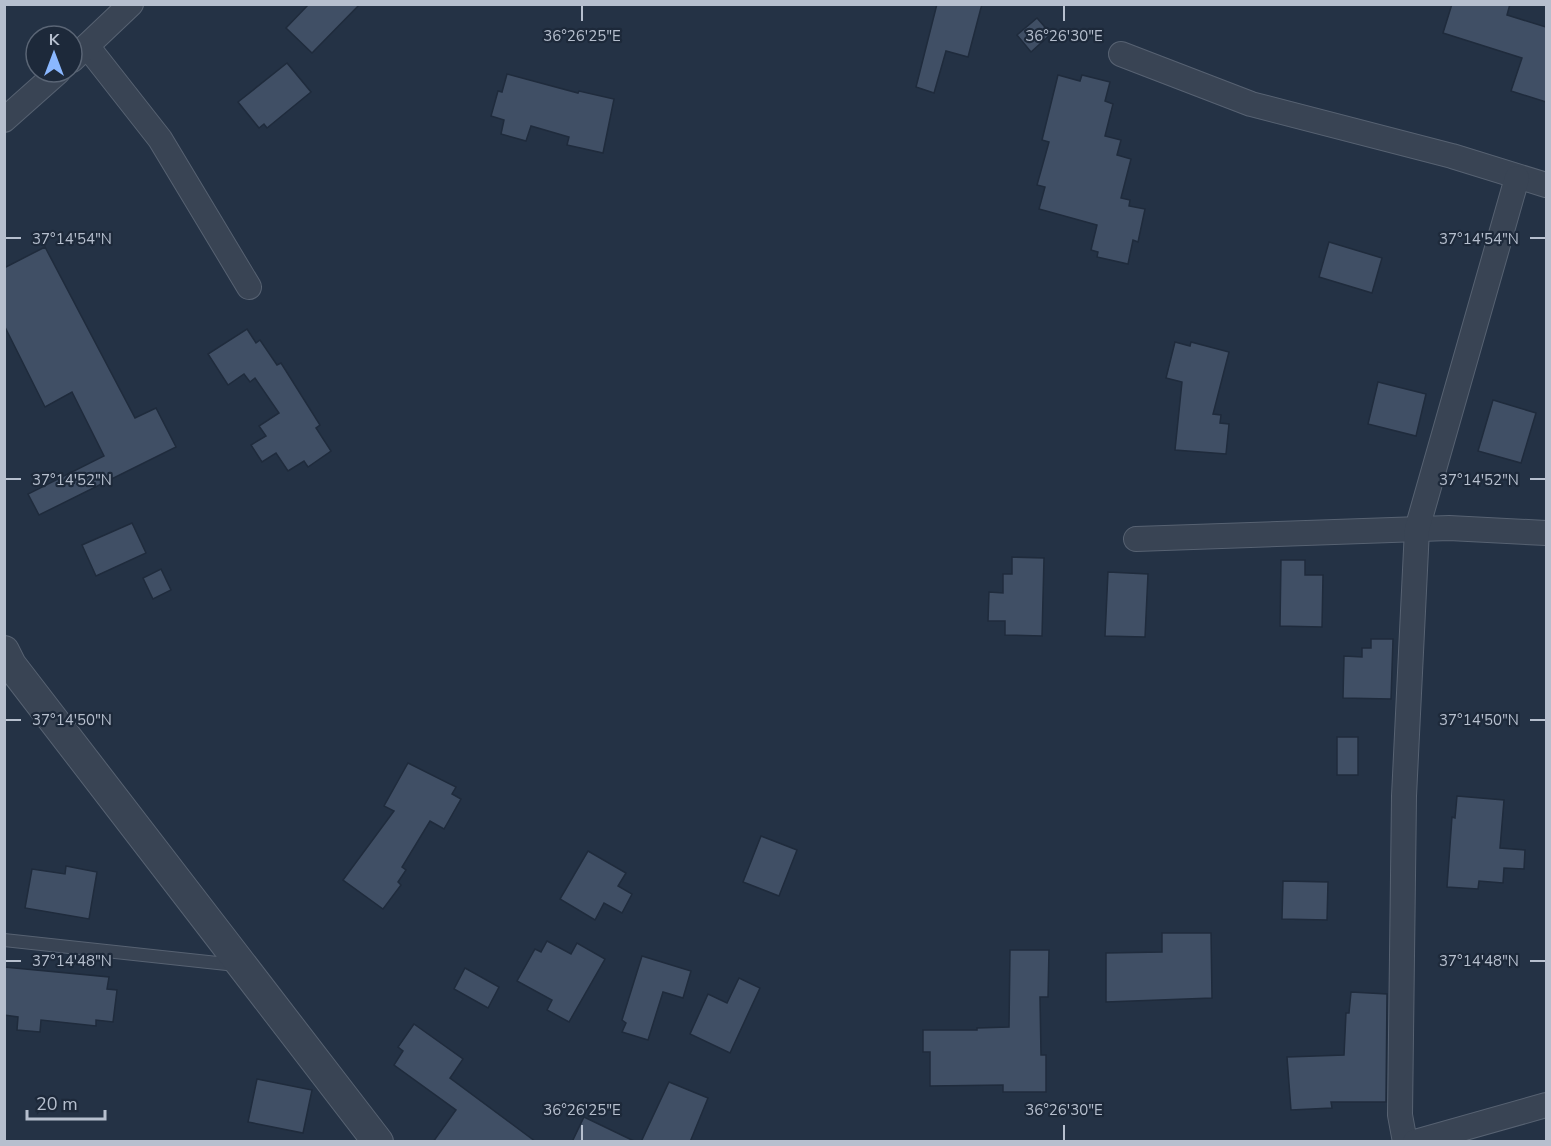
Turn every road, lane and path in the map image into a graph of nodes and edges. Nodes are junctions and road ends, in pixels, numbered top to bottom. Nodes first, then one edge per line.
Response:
1 (131, 4) edge
2 (84, 49) edge
3 (1121, 54) dead end
4 (84, 57) edge
5 (44, 84) edge
6 (4, 120) edge
7 (1517, 178) junction
8 (1546, 185) edge
9 (249, 287) dead end
10 (1417, 530) junction
11 (1546, 533) edge
12 (1136, 539) dead end
13 (4, 651) edge
14 (4, 940) edge
15 (243, 966) junction
16 (1546, 1105) edge
17 (378, 1142) edge
18 (1406, 1142) edge
19 (1415, 1142) edge

1 - 2 street
3 - 7 street
4 - 9 street
5 - 6 street
7 - 8 street
7 - 10 street
10 - 11 street
10 - 12 street
10 - 18 street
13 - 15 street
14 - 15 lane
15 - 17 street
16 - 19 street

